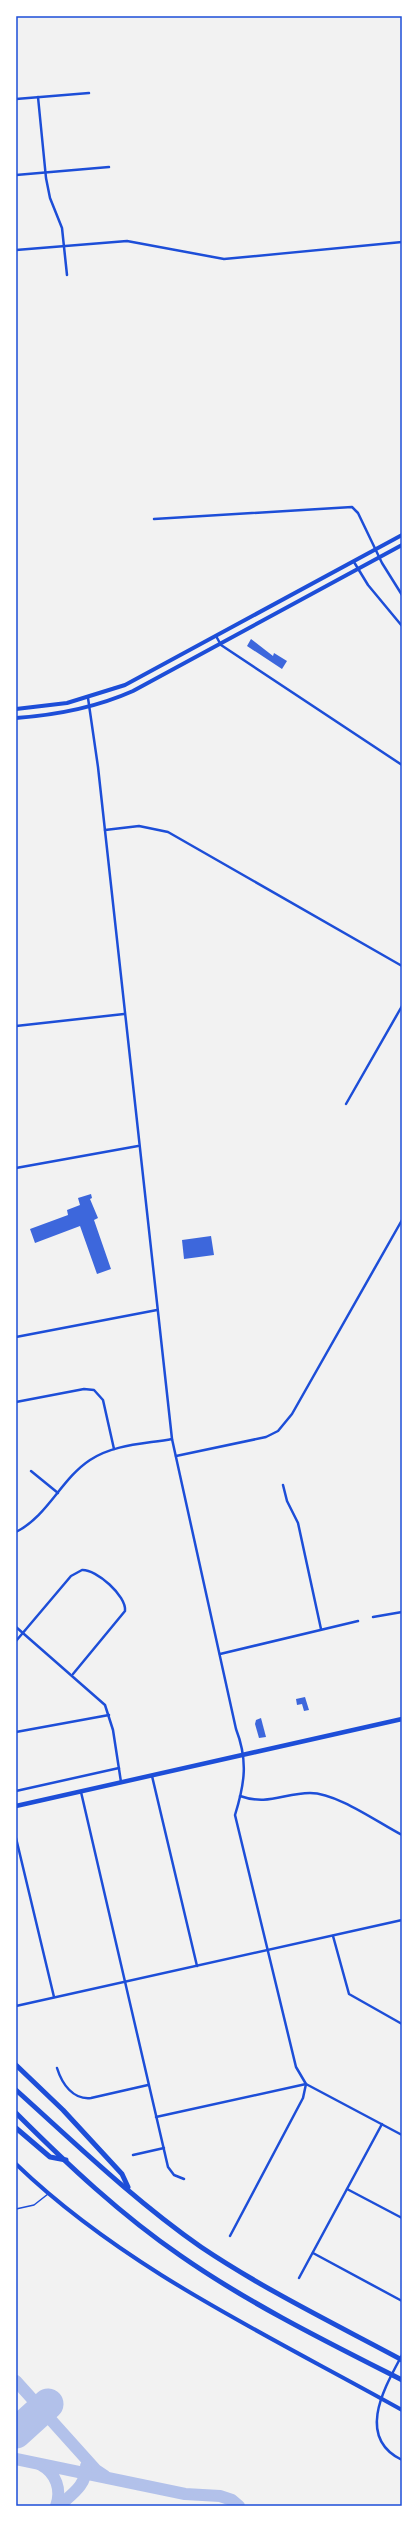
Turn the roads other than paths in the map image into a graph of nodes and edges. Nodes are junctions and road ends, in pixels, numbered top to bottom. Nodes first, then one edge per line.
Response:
1 (90, 93) dead end
2 (38, 97) junction
3 (16, 99) edge
4 (109, 168) dead end
5 (46, 173) junction
6 (16, 175) edge
7 (402, 242) edge
8 (62, 246) junction
9 (16, 250) edge
10 (67, 275) dead end
11 (154, 519) dead end
12 (402, 535) edge
13 (402, 545) edge
14 (376, 549) junction
15 (379, 558) junction
16 (353, 561) junction
17 (358, 570) junction
18 (402, 595) edge
19 (402, 626) edge
20 (216, 636) junction
21 (221, 645) junction
22 (88, 698) junction
23 (90, 707) junction
24 (16, 709) edge
25 (16, 718) edge
26 (402, 765) edge
27 (105, 830) junction
28 (402, 966) edge
29 (402, 1006) edge
30 (124, 1014) junction
31 (16, 1026) edge
32 (346, 1104) dead end
33 (138, 1146) junction
34 (16, 1168) edge
35 (402, 1220) edge
36 (157, 1310) junction
37 (16, 1337) edge
38 (16, 1402) edge
39 (172, 1439) junction
40 (114, 1449) junction
41 (176, 1456) junction
42 (31, 1471) dead end
43 (283, 1485) dead end
44 (58, 1493) junction
45 (16, 1532) edge
46 (402, 1612) edge
47 (373, 1618) dead end
48 (358, 1621) dead end
49 (16, 1627) edge
50 (321, 1629) junction
51 (23, 1633) junction
52 (16, 1641) edge
53 (220, 1654) junction
54 (73, 1674) junction
55 (109, 1715) junction
56 (402, 1719) edge
57 (16, 1732) edge
58 (245, 1755) junction
59 (119, 1768) junction
60 (152, 1776) junction
61 (121, 1783) junction
62 (16, 1791) edge
63 (81, 1792) junction
64 (240, 1796) junction
65 (16, 1806) edge
66 (402, 1835) edge
67 (16, 1838) edge
68 (402, 1920) edge
69 (333, 1936) junction
70 (268, 1950) junction
71 (197, 1966) junction
72 (125, 1982) junction
73 (54, 1998) junction
74 (16, 2006) edge
75 (402, 2024) edge
76 (16, 2065) edge
77 (57, 2068) dead end
78 (306, 2084) junction
79 (148, 2085) junction
80 (16, 2090) edge
81 (16, 2114) edge
82 (156, 2117) junction
83 (382, 2124) junction
84 (16, 2128) edge
85 (402, 2135) edge
86 (164, 2148) junction
87 (133, 2155) dead end
88 (67, 2161) junction
89 (16, 2164) edge
90 (184, 2179) dead end
91 (130, 2189) junction
92 (347, 2189) junction
93 (48, 2194) junction
94 (16, 2208) edge
95 (402, 2218) edge
96 (230, 2236) dead end
97 (313, 2253) junction
98 (299, 2278) dead end
99 (402, 2301) edge
100 (402, 2355) edge
101 (402, 2360) edge
102 (402, 2380) edge
103 (402, 2410) edge
104 (402, 2460) edge

1 - 2 street
2 - 3 street
2 - 5 street
4 - 5 street
5 - 6 street
5 - 8 street
7 - 8 street
8 - 9 street
8 - 10 street
11 - 14 street
12 - 14 main road
13 - 15 main road
14 - 15 street
14 - 16 main road
15 - 17 main road
15 - 18 street
16 - 17 street
16 - 20 main road
17 - 19 street
17 - 21 main road
20 - 21 street
20 - 22 main road
21 - 23 main road
21 - 26 street
22 - 23 street
22 - 24 main road
23 - 25 main road
23 - 27 street
27 - 28 street
27 - 30 street
29 - 32 street
30 - 31 street
30 - 33 street
33 - 34 street
33 - 36 street
35 - 41 street
36 - 37 street
36 - 39 street
38 - 40 street
39 - 40 street
39 - 41 street
40 - 44 street
41 - 53 street
42 - 44 street
43 - 50 street
44 - 45 street
46 - 47 street
48 - 50 street
49 - 51 street
50 - 53 street
51 - 52 street
51 - 54 street
51 - 54 street
53 - 58 street
54 - 55 street
55 - 57 street
55 - 59 street
56 - 58 main road
58 - 60 main road
58 - 64 street
59 - 61 street
59 - 62 street
60 - 61 main road
60 - 71 street
61 - 63 main road
63 - 65 main road
63 - 72 street
64 - 66 street
64 - 70 street
67 - 73 street
68 - 69 street
69 - 70 street
69 - 75 street
70 - 71 street
70 - 78 street
71 - 72 street
72 - 73 street
72 - 79 street
73 - 74 street
76 - 91 highway
77 - 79 street
78 - 82 street
78 - 83 street
78 - 96 street
79 - 82 street
80 - 91 highway
81 - 88 highway
82 - 86 street
83 - 85 street
83 - 92 street
84 - 88 highway
86 - 87 street
86 - 90 street
88 - 102 highway
89 - 93 main road
91 - 101 highway
92 - 95 street
92 - 97 street
93 - 94 lane
93 - 103 main road
97 - 98 street
97 - 99 street
100 - 104 street

